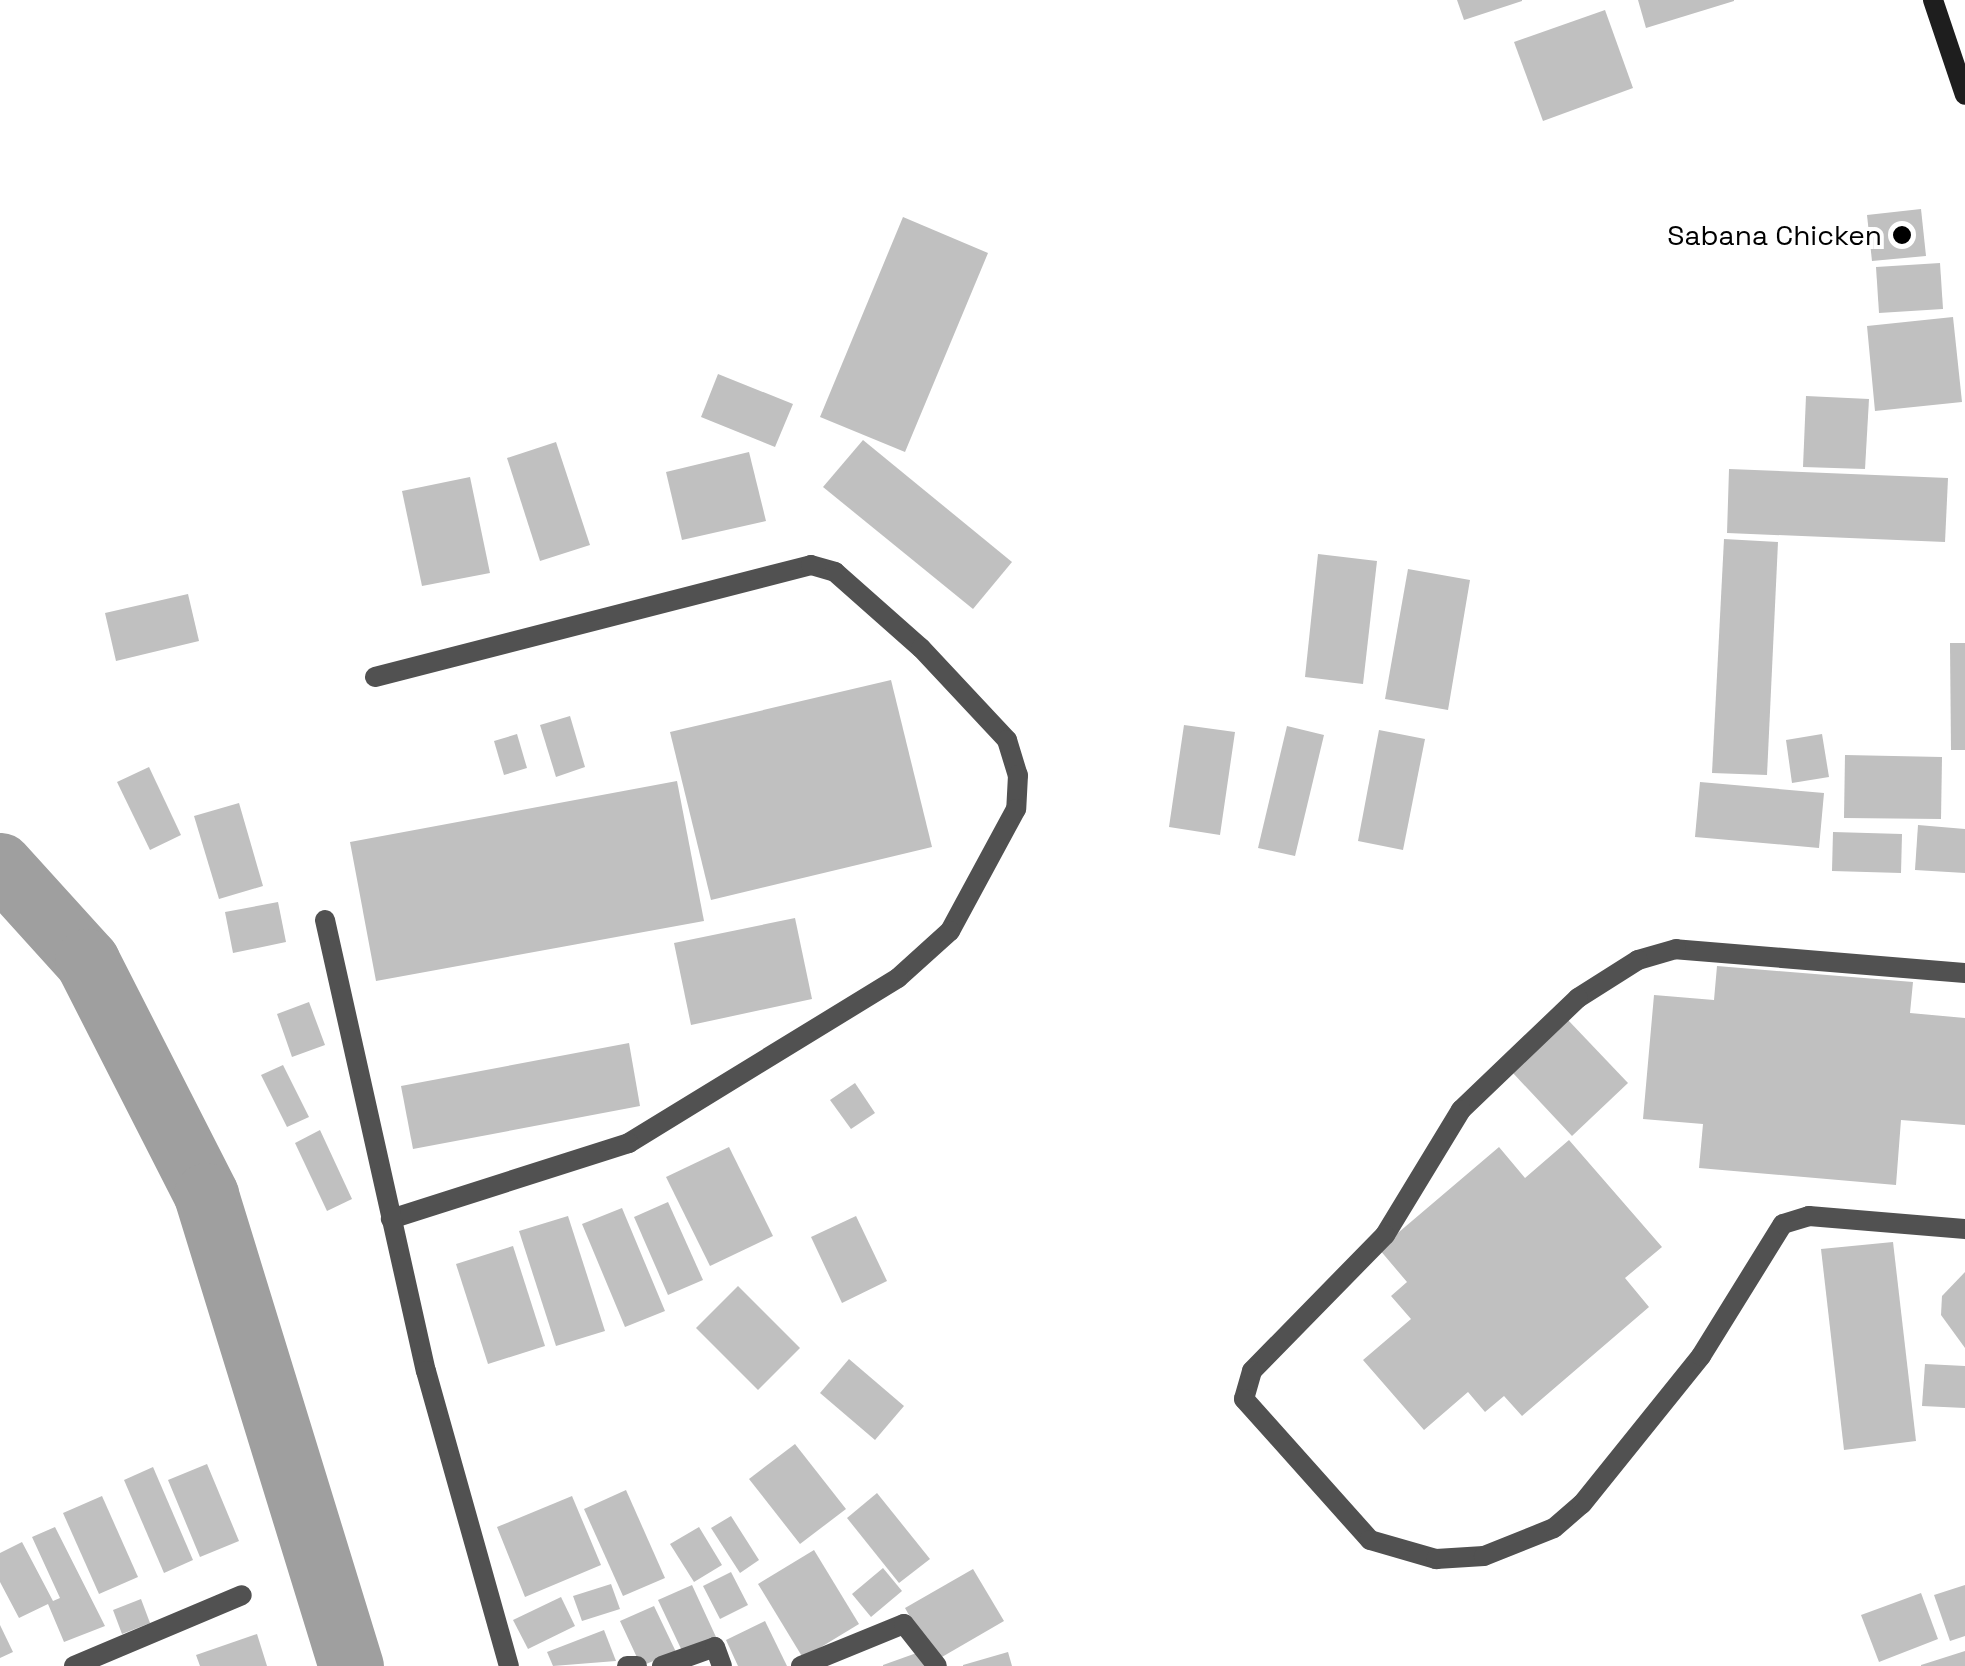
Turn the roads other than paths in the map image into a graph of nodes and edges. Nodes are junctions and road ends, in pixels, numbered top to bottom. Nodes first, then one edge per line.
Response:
1 (1933, 0) edge
2 (1964, 84) edge
3 (375, 678) dead end
4 (325, 920) dead end
5 (1965, 973) edge
6 (391, 1218) junction
7 (1965, 1229) edge
8 (242, 1595) dead end
9 (74, 1666) edge
10 (509, 1666) edge
11 (627, 1666) edge
12 (637, 1666) edge
13 (662, 1666) edge
14 (722, 1666) edge
15 (801, 1666) edge
16 (937, 1666) edge

1 - 2 main road
3 - 6 street
4 - 6 street
5 - 7 street
6 - 10 street
8 - 9 street
11 - 12 street
13 - 14 street
15 - 16 street

